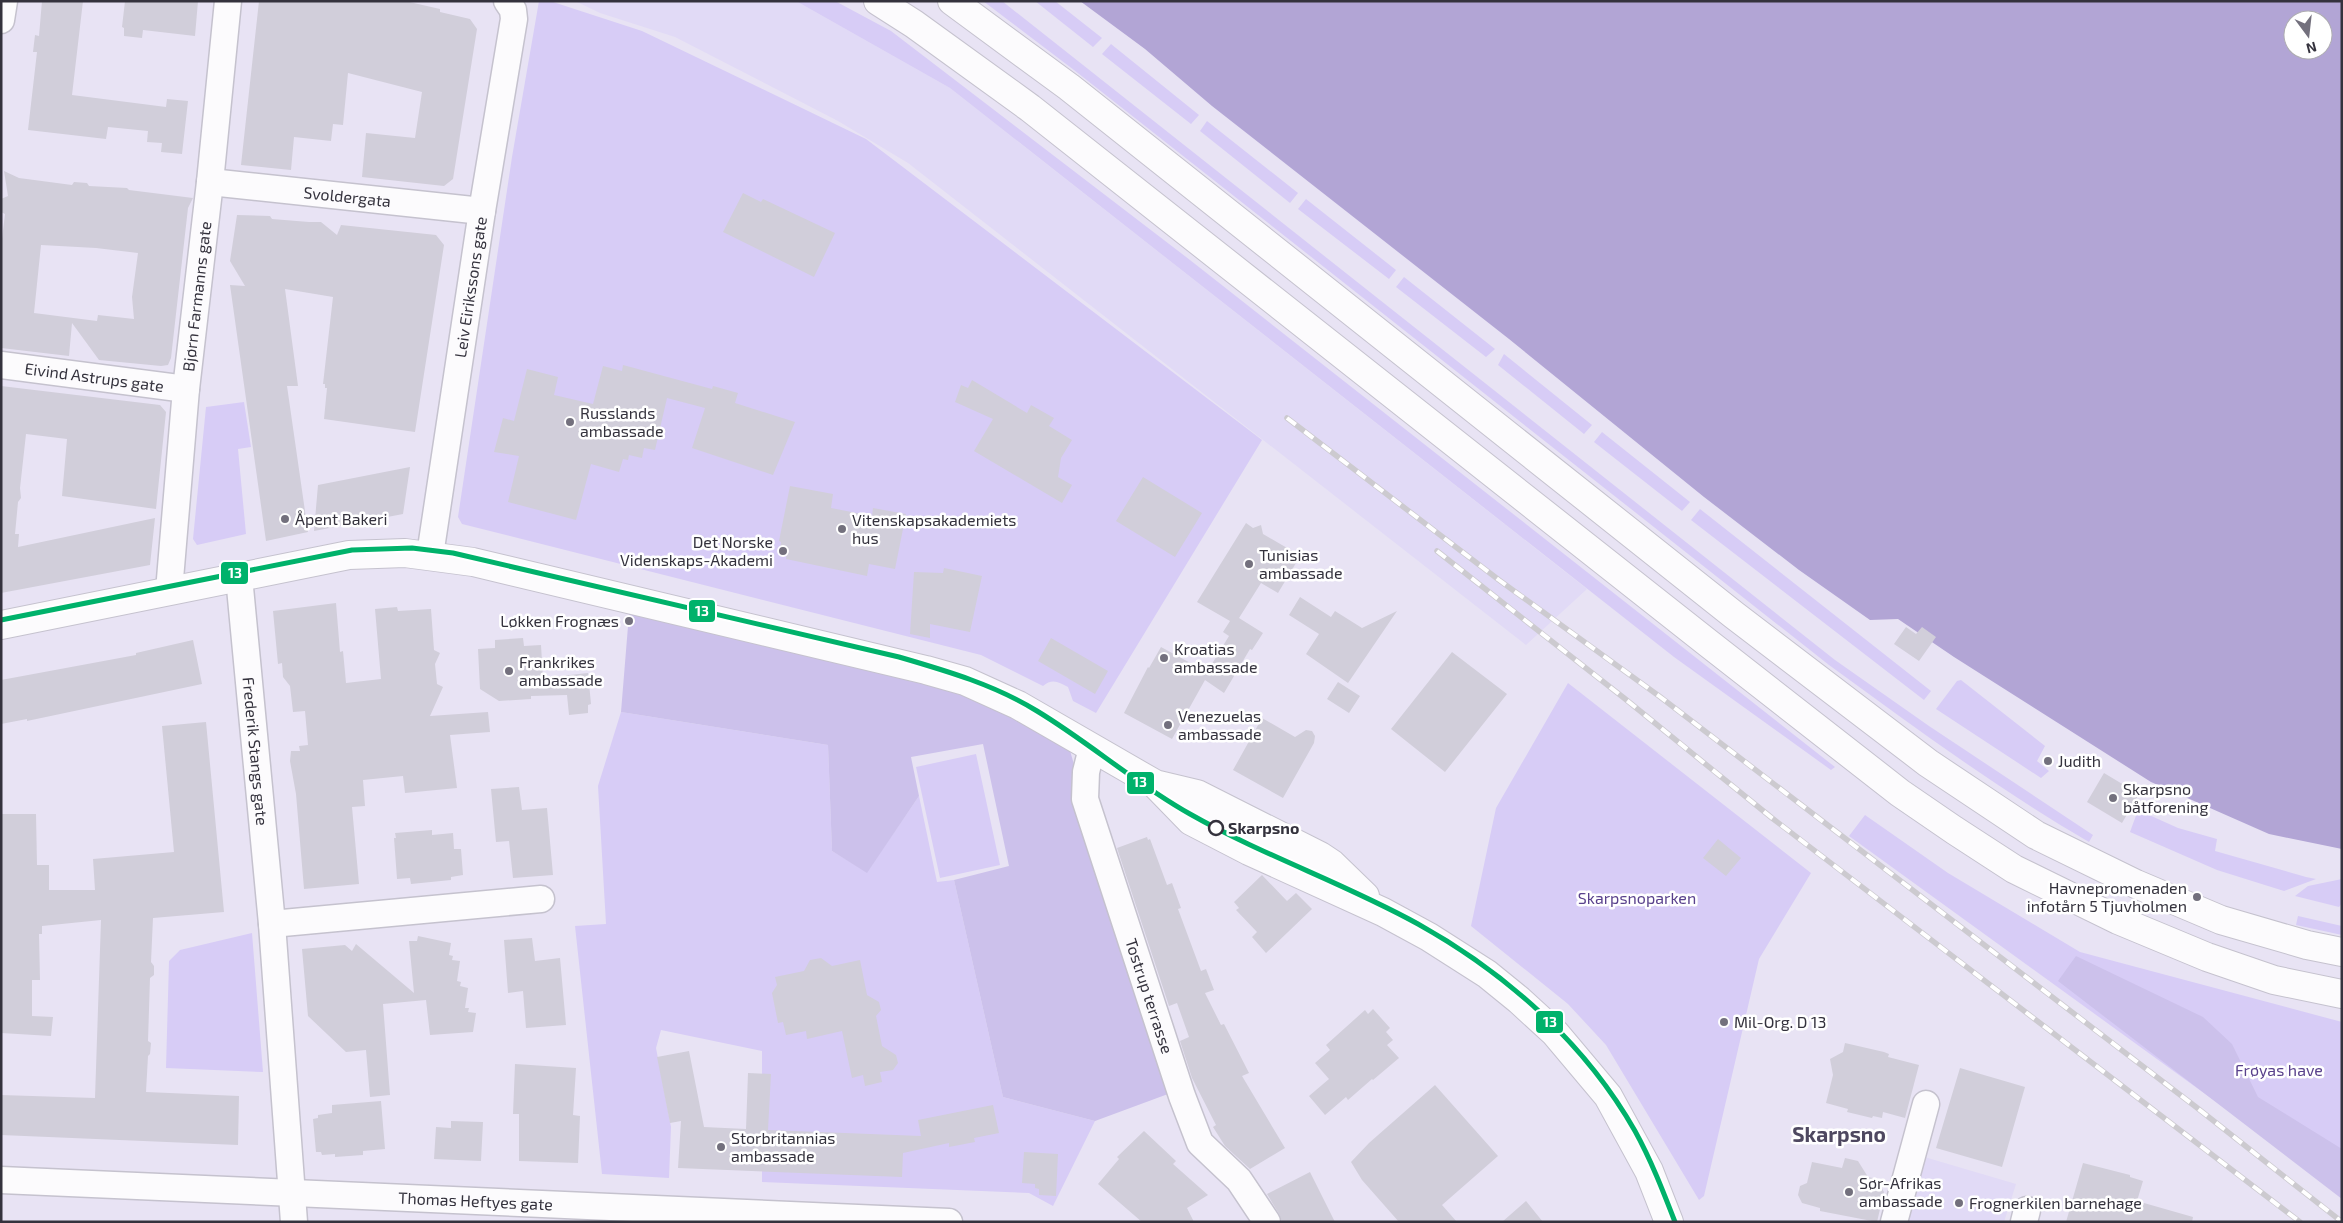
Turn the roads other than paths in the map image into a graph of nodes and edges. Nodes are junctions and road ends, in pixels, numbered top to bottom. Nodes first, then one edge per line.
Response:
1 (4, 1) edge
2 (228, 1) edge
3 (878, 1) edge
4 (952, 1) edge
5 (511, 10) edge
6 (1, 20) edge
7 (210, 182) junction
8 (482, 211) junction
9 (1, 365) edge
10 (186, 389) junction
11 (430, 555) junction
12 (239, 578) junction
13 (169, 591) junction
14 (1, 625) edge
15 (1092, 748) junction
16 (541, 899) dead end
17 (272, 924) junction
18 (2342, 952) edge
19 (2342, 994) edge
20 (1926, 1104) dead end
21 (1, 1180) edge
22 (292, 1195) junction
23 (667, 1215) edge
24 (294, 1222) edge
25 (949, 1222) edge
26 (1267, 1222) edge
27 (1669, 1222) edge
28 (1894, 1222) edge

1 - 6 street
2 - 7 street, Bjørn Farmanns gate
3 - 19 main road
4 - 18 main road
5 - 8 street, Leiv Eirikssons gate
7 - 8 street, Svoldergata
7 - 10 street, Bjørn Farmanns gate
8 - 11 street, Leiv Eirikssons gate
9 - 10 street, Eivind Astrups gate
10 - 13 street, Bjørn Farmanns gate
11 - 12 main road
11 - 15 main road
12 - 13 main road
12 - 17 street, Frederik Stangs gate
13 - 14 main road
15 - 26 street, Tostrup terrasse
15 - 27 main road
16 - 17 street
17 - 22 street, Frederik Stangs gate
20 - 28 street
21 - 22 street, Thomas Heftyes gate
22 - 23 street, Thomas Heftyes gate
22 - 24 street, Frederik Stangs gate
23 - 25 street, Thomas Heftyes gate

